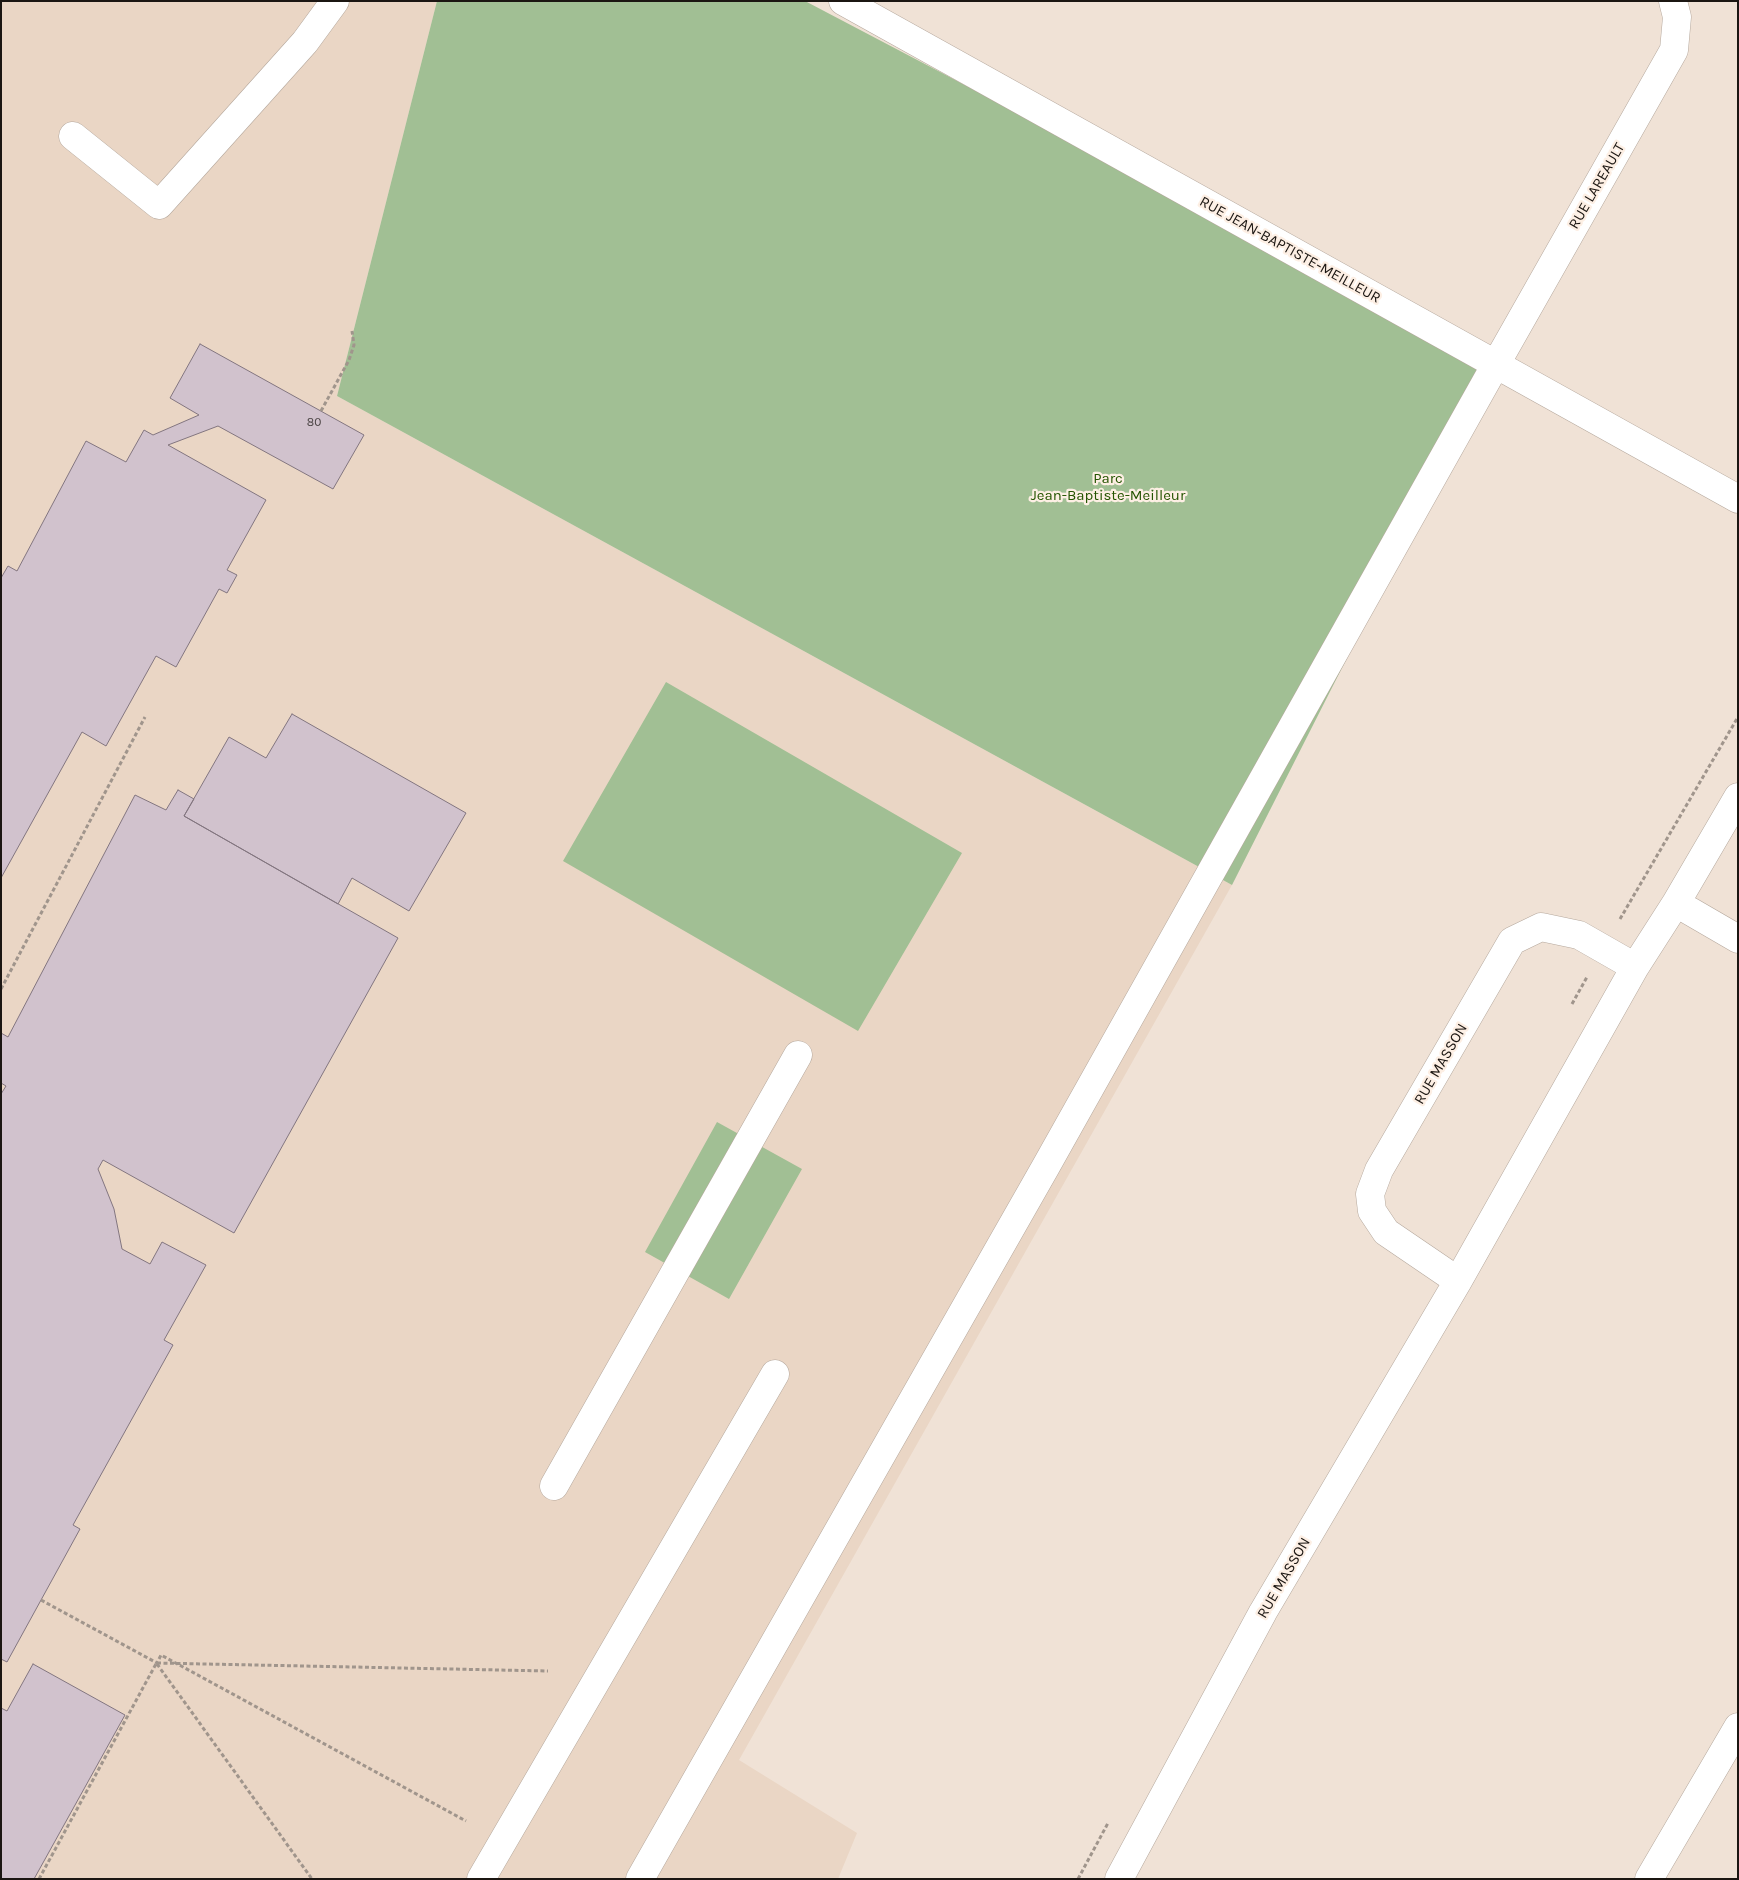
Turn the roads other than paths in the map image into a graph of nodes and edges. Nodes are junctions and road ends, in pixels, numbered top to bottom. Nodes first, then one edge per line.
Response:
1 (336, 1) edge
2 (843, 1) edge
3 (1673, 1) edge
4 (73, 136) dead end
5 (1496, 364) junction
6 (1738, 499) edge
7 (1738, 797) edge
8 (1676, 903) junction
9 (1738, 939) edge
10 (1635, 967) junction
11 (798, 1055) dead end
12 (1458, 1281) junction
13 (774, 1374) dead end
14 (554, 1486) dead end
15 (1738, 1727) edge
16 (481, 1879) edge
17 (640, 1879) edge
18 (1119, 1879) edge
19 (1649, 1879) edge

1 - 4 street
2 - 5 street, RUE JEAN-BAPTISTE-MEILLEUR
3 - 5 street, RUE LAREAULT
5 - 6 street, RUE JEAN-BAPTISTE-MEILLEUR
5 - 17 street, RUE LAREAULT
7 - 8 street, RUE MASSON
8 - 9 street
8 - 10 street, RUE MASSON
10 - 12 street, RUE MASSON
10 - 12 street, RUE MASSON
11 - 14 street
12 - 18 street, RUE MASSON
13 - 16 street
15 - 19 street

